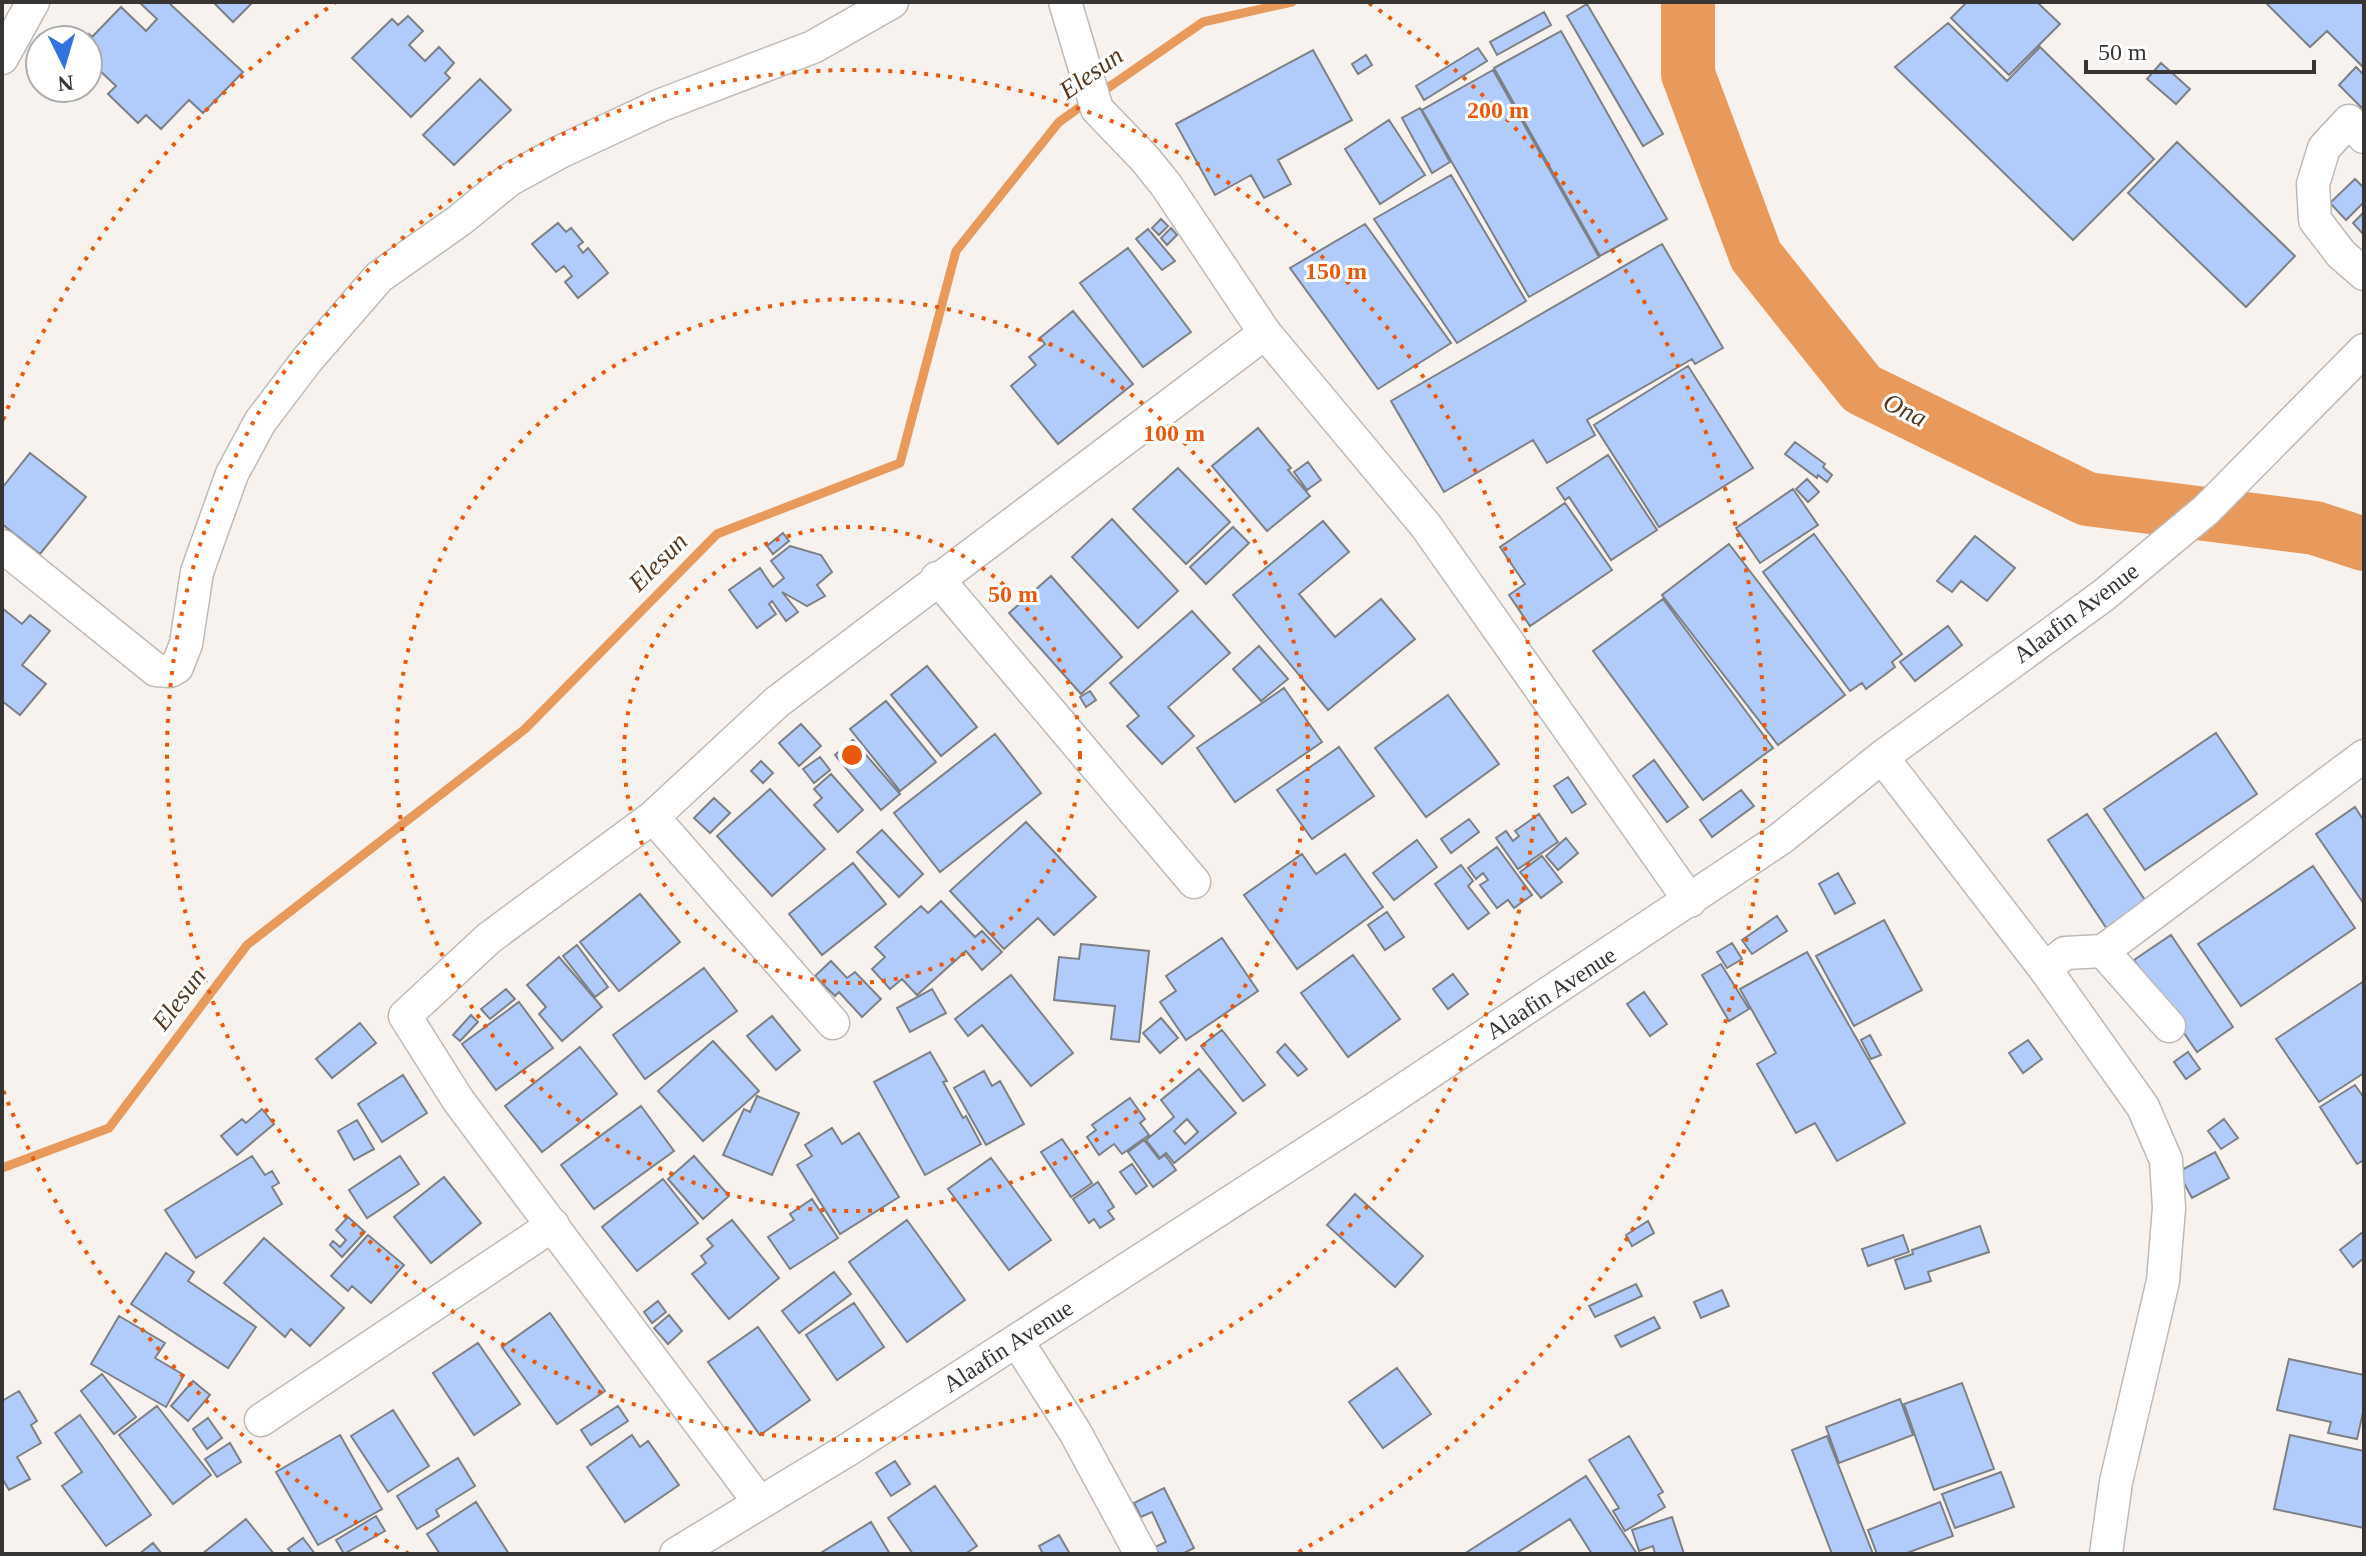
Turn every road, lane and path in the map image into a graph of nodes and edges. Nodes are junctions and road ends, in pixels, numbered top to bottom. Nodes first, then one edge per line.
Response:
1 (33, 2) edge
2 (892, 2) edge
3 (1065, 2) edge
4 (2, 58) edge
5 (2364, 137) edge
6 (2364, 274) edge
7 (1265, 333) junction
8 (2364, 350) edge
9 (2, 546) edge
10 (937, 578) junction
11 (2364, 756) edge
12 (1882, 757) junction
13 (653, 817) junction
14 (1194, 882) dead end
15 (1690, 901) junction
16 (2103, 951) junction
17 (2045, 969) junction
18 (833, 1023) dead end
19 (2169, 1026) dead end
20 (553, 1225) junction
21 (1017, 1341) junction
22 (261, 1420) dead end
23 (759, 1502) junction
24 (676, 1554) edge
25 (1141, 1554) edge
26 (2106, 1554) edge

1 - 4 street
2 - 9 street
3 - 7 street
5 - 6 street
7 - 10 street
7 - 15 street
8 - 12 street, Alaafin Avenue
10 - 13 street
10 - 14 street
11 - 16 street
12 - 15 street, Alaafin Avenue
12 - 17 street
13 - 18 street
13 - 20 street
15 - 21 street, Alaafin Avenue
16 - 17 street
16 - 19 street
17 - 26 street
20 - 22 street
20 - 23 street
21 - 23 street, Alaafin Avenue
21 - 25 street
23 - 24 street, Alaafin Avenue

